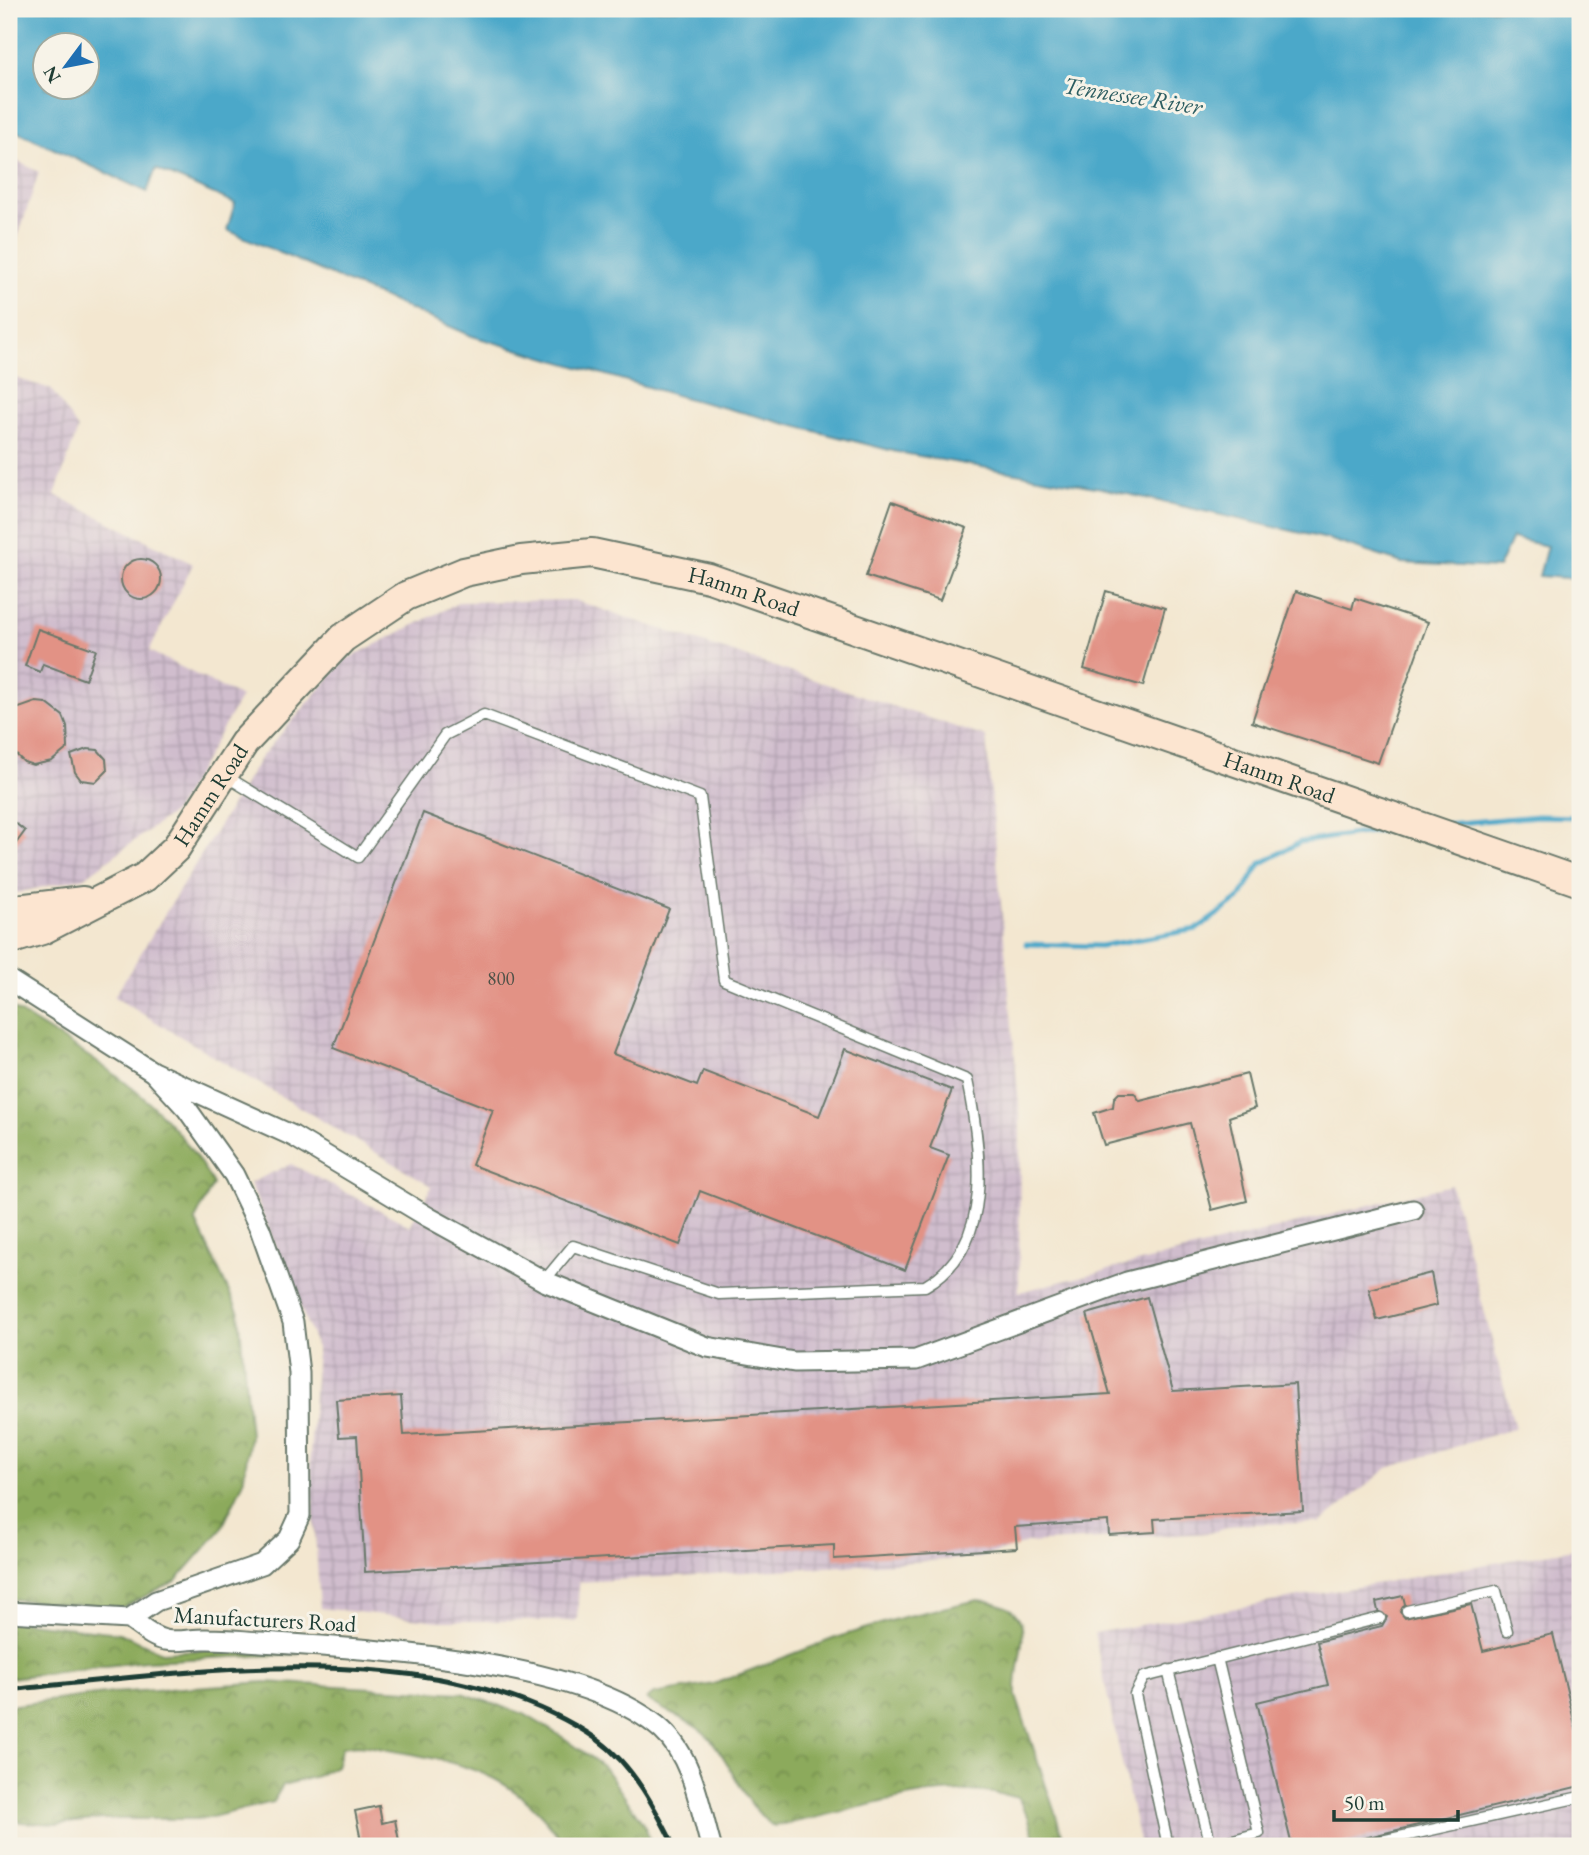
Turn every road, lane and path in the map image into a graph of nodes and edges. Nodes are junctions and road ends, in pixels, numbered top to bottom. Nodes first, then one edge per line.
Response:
1 (224, 775) junction
2 (1580, 883) edge
3 (110, 897) junction
4 (9, 910) edge
5 (9, 940) edge
6 (9, 980) edge
7 (153, 1072) junction
8 (1413, 1210) dead end
9 (544, 1281) junction
10 (1407, 1611) dead end
11 (9, 1612) edge
12 (1380, 1618) dead end
13 (129, 1619) junction
14 (1507, 1631) dead end
15 (1217, 1658) junction
16 (1168, 1670) junction
17 (1580, 1797) edge
18 (712, 1846) edge
19 (1168, 1846) edge
20 (1359, 1846) edge

1 - 2 main road, Hamm Road
1 - 3 main road, Hamm Road
1 - 9 lane
3 - 4 main road
3 - 5 main road, Hamm Road
6 - 7 street, Manufacturers Road
7 - 9 street
7 - 13 street, Manufacturers Road
8 - 9 street
10 - 14 lane
11 - 13 street
12 - 15 lane
13 - 18 street, Manufacturers Road
15 - 16 lane
15 - 16 lane
16 - 19 lane
17 - 20 lane

